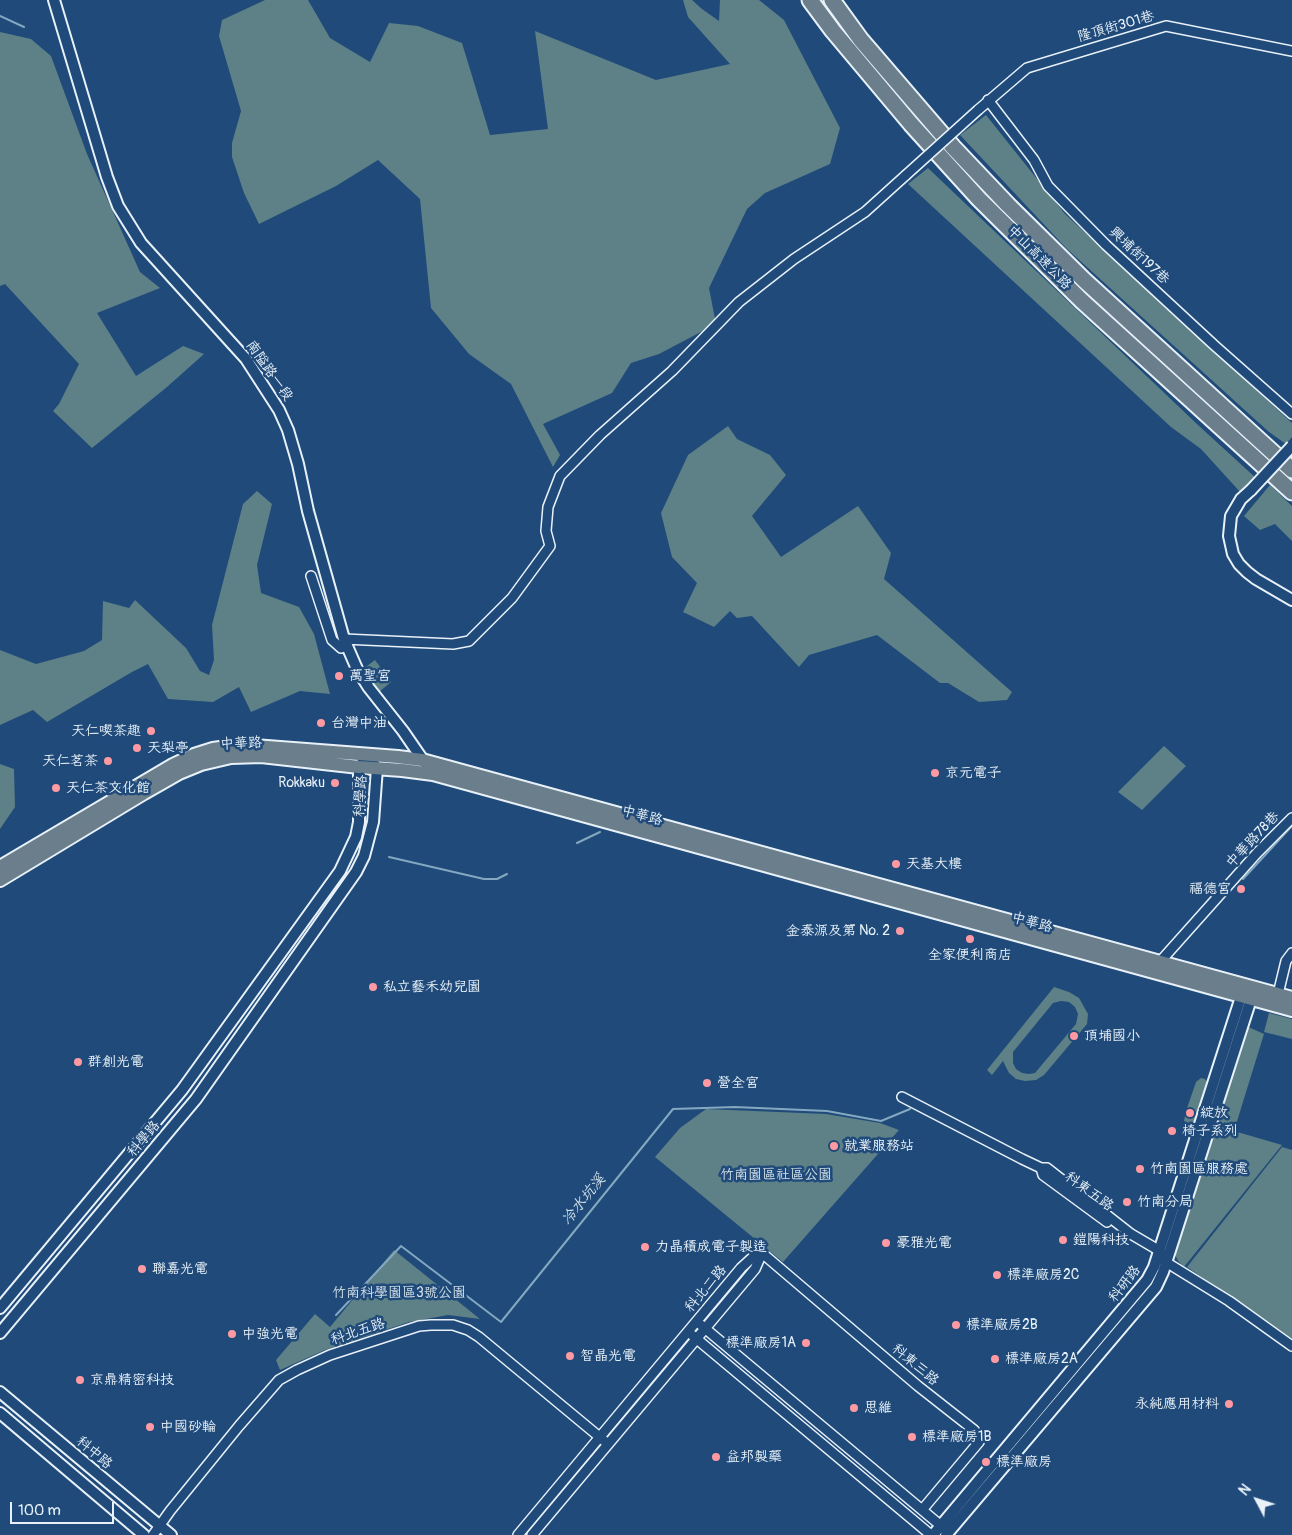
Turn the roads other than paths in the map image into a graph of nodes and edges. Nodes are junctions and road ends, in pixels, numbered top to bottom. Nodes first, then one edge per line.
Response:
1 (54, 0) edge
2 (810, 0) edge
3 (832, 0) edge
4 (1292, 51) edge
5 (988, 100) junction
6 (1292, 414) edge
7 (1292, 446) edge
8 (1292, 470) edge
9 (1292, 492) edge
10 (312, 576) dead end
11 (1292, 600) edge
12 (345, 642) junction
13 (368, 755) junction
14 (422, 760) junction
15 (359, 767) junction
16 (376, 768) junction
17 (433, 774) junction
18 (548, 800) junction
19 (1292, 818) edge
20 (29, 856) junction
21 (0, 867) edge
22 (0, 880) edge
23 (1292, 953) edge
24 (1159, 967) junction
25 (1278, 994) junction
26 (1246, 998) junction
27 (1292, 998) edge
28 (1292, 1010) edge
29 (902, 1098) dead end
30 (762, 1253) junction
31 (1161, 1257) junction
32 (0, 1308) edge
33 (697, 1321) junction
34 (705, 1328) junction
35 (688, 1331) junction
36 (0, 1333) edge
37 (696, 1338) junction
38 (1292, 1346) edge
39 (0, 1392) edge
40 (0, 1413) edge
41 (600, 1437) junction
42 (608, 1444) junction
43 (922, 1510) junction
44 (160, 1525) junction
45 (945, 1531) edge
46 (144, 1535) edge
47 (153, 1535) edge
48 (171, 1535) edge
49 (518, 1535) edge
50 (532, 1535) edge
51 (932, 1535) edge

1 - 12 street, 南隘路一段
2 - 9 highway, 中山高速公路
3 - 8 highway, 中山高速公路
4 - 5 street, 隆頂街301巷
5 - 6 street, 興埔街197巷
5 - 12 street, 隆頂街301巷, bridge
7 - 11 street, bridge
10 - 12 street
12 - 14 street, 南隘路一段
13 - 14 main road, 中華路
13 - 15 street, 科學路
13 - 16 street, 科學路
13 - 20 main road, 中華路
14 - 17 street, 南隘路一段
14 - 18 main road, 中華路
15 - 16 main road, 中華路
15 - 20 main road, 中華路
15 - 32 street, 科學路
16 - 17 main road, 中華路
16 - 36 street, 科學路
17 - 18 main road, 中華路
18 - 24 main road, 中華路
19 - 24 street, 中華路78巷
20 - 21 main road, 中華路
20 - 22 main road, 中華路
23 - 25 street
24 - 25 main road, 中華路
24 - 26 main road, 中華路
25 - 27 main road, 中華路
26 - 28 main road, 中華路
26 - 31 street, 科研路
29 - 31 street, 科東五路
30 - 33 street, 科北二路
30 - 34 street, 科北二路
30 - 43 street, 科東三路
31 - 38 street, 科東五路
31 - 45 street, 科研路
33 - 34 street
33 - 35 street, 科北二路
34 - 37 street, 科北二路
34 - 43 street
35 - 37 street
35 - 41 street, 科北二路
37 - 42 street, 科北二路
37 - 51 street
39 - 44 street, 科中路
40 - 46 street
41 - 42 street, 科北五路
41 - 44 street, 科北五路
41 - 49 street, 科北二路
42 - 50 street, 科北二路
43 - 45 street
44 - 47 street, 科北五路
44 - 48 street, 科中路
45 - 51 street, 科研路

